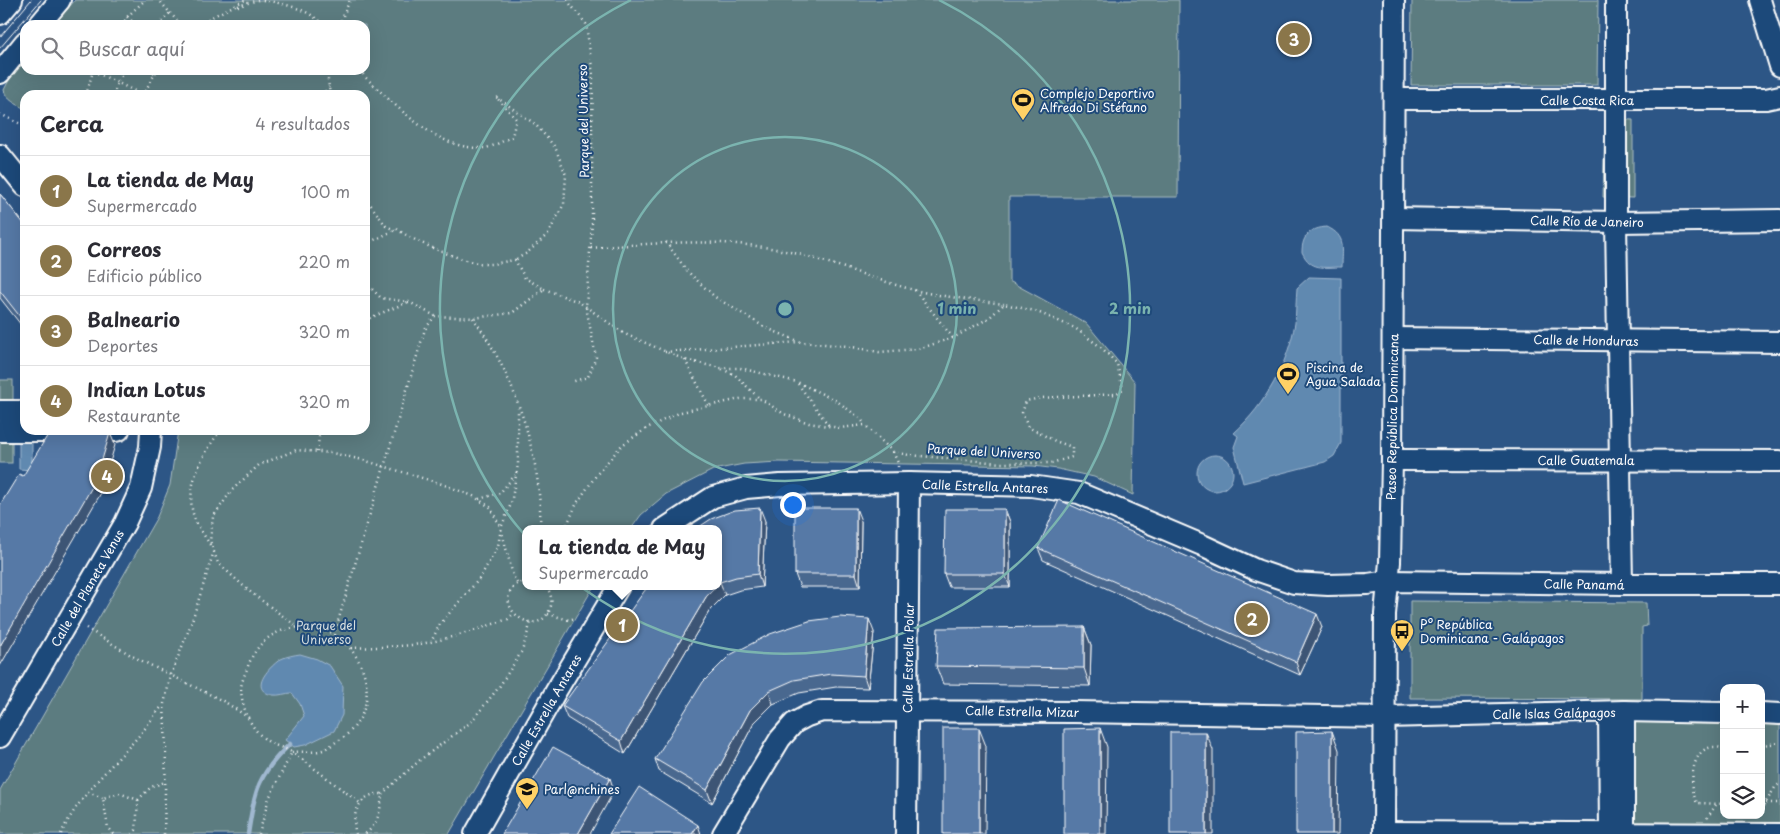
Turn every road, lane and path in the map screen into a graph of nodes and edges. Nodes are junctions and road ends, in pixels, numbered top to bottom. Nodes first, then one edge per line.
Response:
1 (12, 0) edge
2 (60, 0) edge
3 (145, 0) edge
4 (159, 0) edge
5 (245, 0) edge
6 (258, 0) edge
7 (263, 0) edge
8 (350, 0) edge
9 (567, 0) edge
10 (1394, 0) edge
11 (1616, 0) edge
12 (1760, 0) edge
13 (233, 7) junction
14 (170, 13) junction
15 (0, 14) edge
16 (127, 17) junction
17 (43, 20) edge
18 (125, 20) edge
19 (131, 20) edge
20 (163, 20) edge
21 (176, 20) edge
22 (206, 20) edge
23 (319, 20) edge
24 (341, 20) edge
25 (20, 48) edge
26 (1780, 66) edge
27 (0, 73) edge
28 (92, 75) edge
29 (102, 75) edge
30 (121, 75) edge
31 (153, 75) edge
32 (329, 75) edge
33 (364, 75) edge
34 (117, 82) junction
35 (329, 88) edge
36 (87, 90) edge
37 (115, 90) edge
38 (133, 90) edge
39 (146, 90) edge
40 (1780, 96) edge
41 (1394, 99) junction
42 (1617, 100) junction
43 (0, 114) edge
44 (20, 124) edge
45 (0, 155) edge
46 (20, 180) edge
47 (370, 204) edge
48 (1394, 218) junction
49 (1780, 220) edge
50 (1616, 222) junction
51 (395, 230) junction
52 (370, 242) edge
53 (666, 242) junction
54 (591, 248) junction
55 (515, 260) junction
56 (370, 287) edge
57 (544, 289) junction
58 (915, 290) junction
59 (409, 302) junction
60 (1004, 304) junction
61 (586, 307) junction
62 (435, 316) junction
63 (370, 318) edge
64 (472, 318) junction
65 (953, 338) junction
66 (1393, 338) junction
67 (1618, 340) junction
68 (801, 342) junction
69 (1780, 342) edge
70 (664, 352) junction
71 (685, 360) junction
72 (720, 368) junction
73 (571, 382) dead end
74 (797, 382) junction
75 (760, 399) junction
76 (518, 402) junction
77 (709, 406) junction
78 (0, 411) edge
79 (20, 411) edge
80 (865, 425) junction
81 (830, 426) junction
82 (0, 431) edge
83 (20, 431) edge
84 (151, 435) edge
85 (217, 435) edge
86 (319, 435) edge
87 (316, 452) junction
88 (893, 452) junction
89 (1392, 460) junction
90 (1620, 460) junction
91 (1780, 461) edge
92 (384, 467) junction
93 (517, 473) junction
94 (904, 475) junction
95 (478, 499) junction
96 (540, 525) edge
97 (566, 525) edge
98 (670, 525) edge
99 (501, 528) junction
100 (214, 552) junction
101 (522, 581) edge
102 (1388, 581) junction
103 (517, 583) junction
104 (1622, 584) junction
105 (1780, 584) edge
106 (549, 590) edge
107 (617, 590) edge
108 (547, 613) junction
109 (513, 614) junction
110 (575, 618) dead end
111 (531, 622) junction
112 (86, 628) dead end
113 (299, 628) junction
114 (334, 635) junction
115 (430, 642) junction
116 (351, 648) junction
117 (171, 675) junction
118 (164, 704) junction
119 (9, 706) edge
120 (908, 711) junction
121 (1616, 712) junction
122 (1720, 713) edge
123 (1765, 713) edge
124 (1780, 714) edge
125 (1385, 717) junction
126 (249, 718) junction
127 (0, 737) edge
128 (1780, 743) edge
129 (1765, 745) edge
130 (1720, 747) edge
131 (292, 752) junction
132 (165, 782) junction
133 (1780, 784) edge
134 (88, 792) junction
135 (382, 794) junction
136 (103, 798) junction
137 (138, 800) junction
138 (1765, 800) edge
139 (360, 803) junction
140 (1765, 803) edge
141 (1780, 803) edge
142 (1716, 804) junction
143 (1720, 804) edge
144 (1705, 820) dead end
145 (1384, 833) edge
146 (61, 834) edge
147 (113, 834) edge
148 (132, 834) edge
149 (164, 834) edge
150 (260, 834) edge
151 (356, 834) edge
152 (365, 834) edge
153 (475, 834) edge
154 (723, 834) edge
155 (906, 834) edge
156 (1617, 834) edge
157 (1780, 834) edge

1 - 15 street
2 - 17 street
3 - 16 path
4 - 14 path
5 - 13 path
6 - 13 path
7 - 23 path
8 - 24 path
9 - 54 path, Parque del Universo
10 - 41 street, Paseo República Dominicana
11 - 42 street
12 - 26 street
13 - 22 path
14 - 20 path
14 - 21 path
16 - 18 path
16 - 19 path
25 - 27 street
28 - 36 path
29 - 34 path
30 - 34 path
31 - 39 path
32 - 35 path
33 - 55 path, Parque del Universo
34 - 37 path
34 - 38 path
40 - 42 street, Calle Costa Rica
41 - 42 street, Calle Costa Rica
41 - 48 street, Paseo República Dominicana
42 - 50 street
43 - 44 path
45 - 46 street
47 - 51 path, Parque del Universo
48 - 50 street, Calle Río de Janeiro
48 - 66 street, Paseo República Dominicana
49 - 50 street, Calle Río de Janeiro
50 - 67 street
51 - 52 path
51 - 55 path, Parque del Universo
53 - 54 path, Parque del Universo
53 - 58 path, Parque del Universo
53 - 68 path
54 - 61 path, Parque del Universo
55 - 57 path
56 - 59 path
57 - 61 path
57 - 64 path
58 - 60 path, Parque del Universo
58 - 65 path
59 - 62 path
59 - 63 path
60 - 65 path
60 - 88 path, Parque del Universo
61 - 70 path
61 - 73 path, Parque del Universo
62 - 64 path
62 - 92 path
64 - 76 path
65 - 68 path
66 - 67 street, Calle de Honduras
66 - 89 street, Paseo República Dominicana
67 - 69 street, Calle de Honduras
67 - 90 street
68 - 70 path
70 - 71 path
71 - 72 path
71 - 77 path
72 - 74 path
72 - 75 path
74 - 80 path
74 - 81 path
75 - 77 path
75 - 81 path
76 - 93 path
76 - 96 path
77 - 97 path
78 - 79 street
80 - 81 path
80 - 88 path
82 - 83 street
84 - 119 street, Calle del Planeta Venus
85 - 100 path
86 - 87 path
87 - 92 path
87 - 100 path
88 - 94 path
89 - 90 street, Calle Guatemala
89 - 102 street, Paseo República Dominicana
90 - 91 street, Calle Guatemala
90 - 104 street
92 - 95 path
92 - 114 path
93 - 95 path
93 - 99 path
94 - 98 street, Calle Estrella Antares
94 - 102 street, Calle Estrella Antares
94 - 120 street, Calle Estrella Polar
95 - 99 path
99 - 103 path
99 - 115 path
100 - 113 path
100 - 117 path
101 - 103 path
102 - 104 street, Calle Panamá
102 - 125 street, Paseo República Dominicana
103 - 109 path
104 - 105 street, Calle Panamá
106 - 108 path
107 - 153 street, Calle Estrella Antares
108 - 110 path
108 - 111 path
109 - 111 path
109 - 115 path
111 - 135 path
112 - 117 path
113 - 114 path
113 - 126 path
114 - 116 path
115 - 116 path
116 - 131 path
117 - 118 path
117 - 126 path
118 - 132 path
118 - 134 path
119 - 127 street, Calle del Planeta Venus
120 - 125 street, Calle Estrella Mizar
120 - 154 street, Calle Estrella Mizar
120 - 155 street, Calle Estrella Polar
121 - 122 street, Calle Islas Galápagos
121 - 125 street, Calle Islas Galápagos
121 - 156 street
123 - 124 street
125 - 145 street, Paseo República Dominicana
126 - 131 path
128 - 129 path
130 - 142 path
131 - 139 path
131 - 150 path
132 - 137 path
132 - 149 path
133 - 138 path
134 - 136 path
134 - 146 path
135 - 139 path
135 - 152 path
136 - 137 path
136 - 147 path
137 - 148 path
139 - 151 path
140 - 141 path
142 - 143 path
142 - 144 path
145 - 156 street
156 - 157 street

